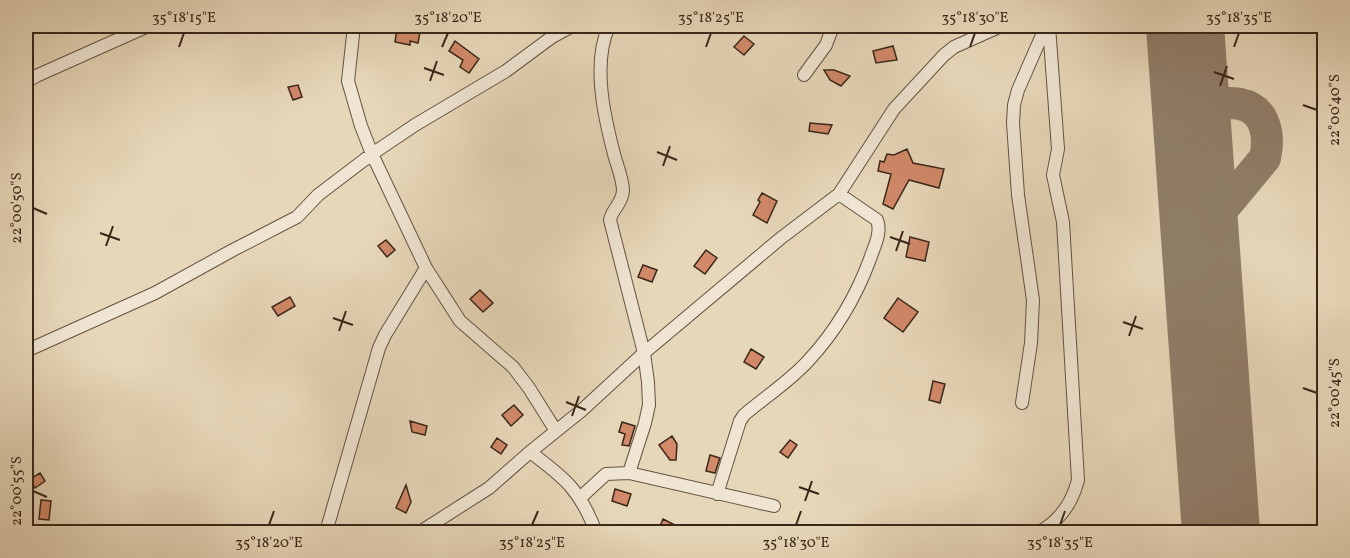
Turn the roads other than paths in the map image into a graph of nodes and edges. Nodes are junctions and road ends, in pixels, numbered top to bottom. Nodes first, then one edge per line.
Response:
1 (148, 26) edge
2 (354, 26) edge
3 (572, 26) edge
4 (609, 26) edge
5 (833, 26) edge
6 (1001, 26) edge
7 (1047, 26) edge
8 (804, 75) dead end
9 (26, 82) edge
10 (372, 154) junction
11 (839, 194) junction
12 (426, 268) junction
13 (26, 351) edge
14 (644, 353) junction
15 (1022, 403) dead end
16 (556, 431) junction
17 (530, 452) junction
18 (629, 473) junction
19 (717, 494) junction
20 (580, 498) junction
21 (774, 506) dead end
22 (326, 532) edge
23 (420, 532) edge
24 (596, 532) edge
25 (1039, 532) edge

1 - 9 street
2 - 10 street
3 - 10 street
4 - 14 street
5 - 8 street
6 - 11 street
7 - 15 street
7 - 25 street
10 - 12 street
10 - 13 street
11 - 14 street
11 - 19 street
12 - 16 street
12 - 22 street
14 - 16 street
14 - 18 street
16 - 17 street
17 - 20 street
17 - 23 street
18 - 19 street
18 - 20 street
19 - 21 street
20 - 24 street

